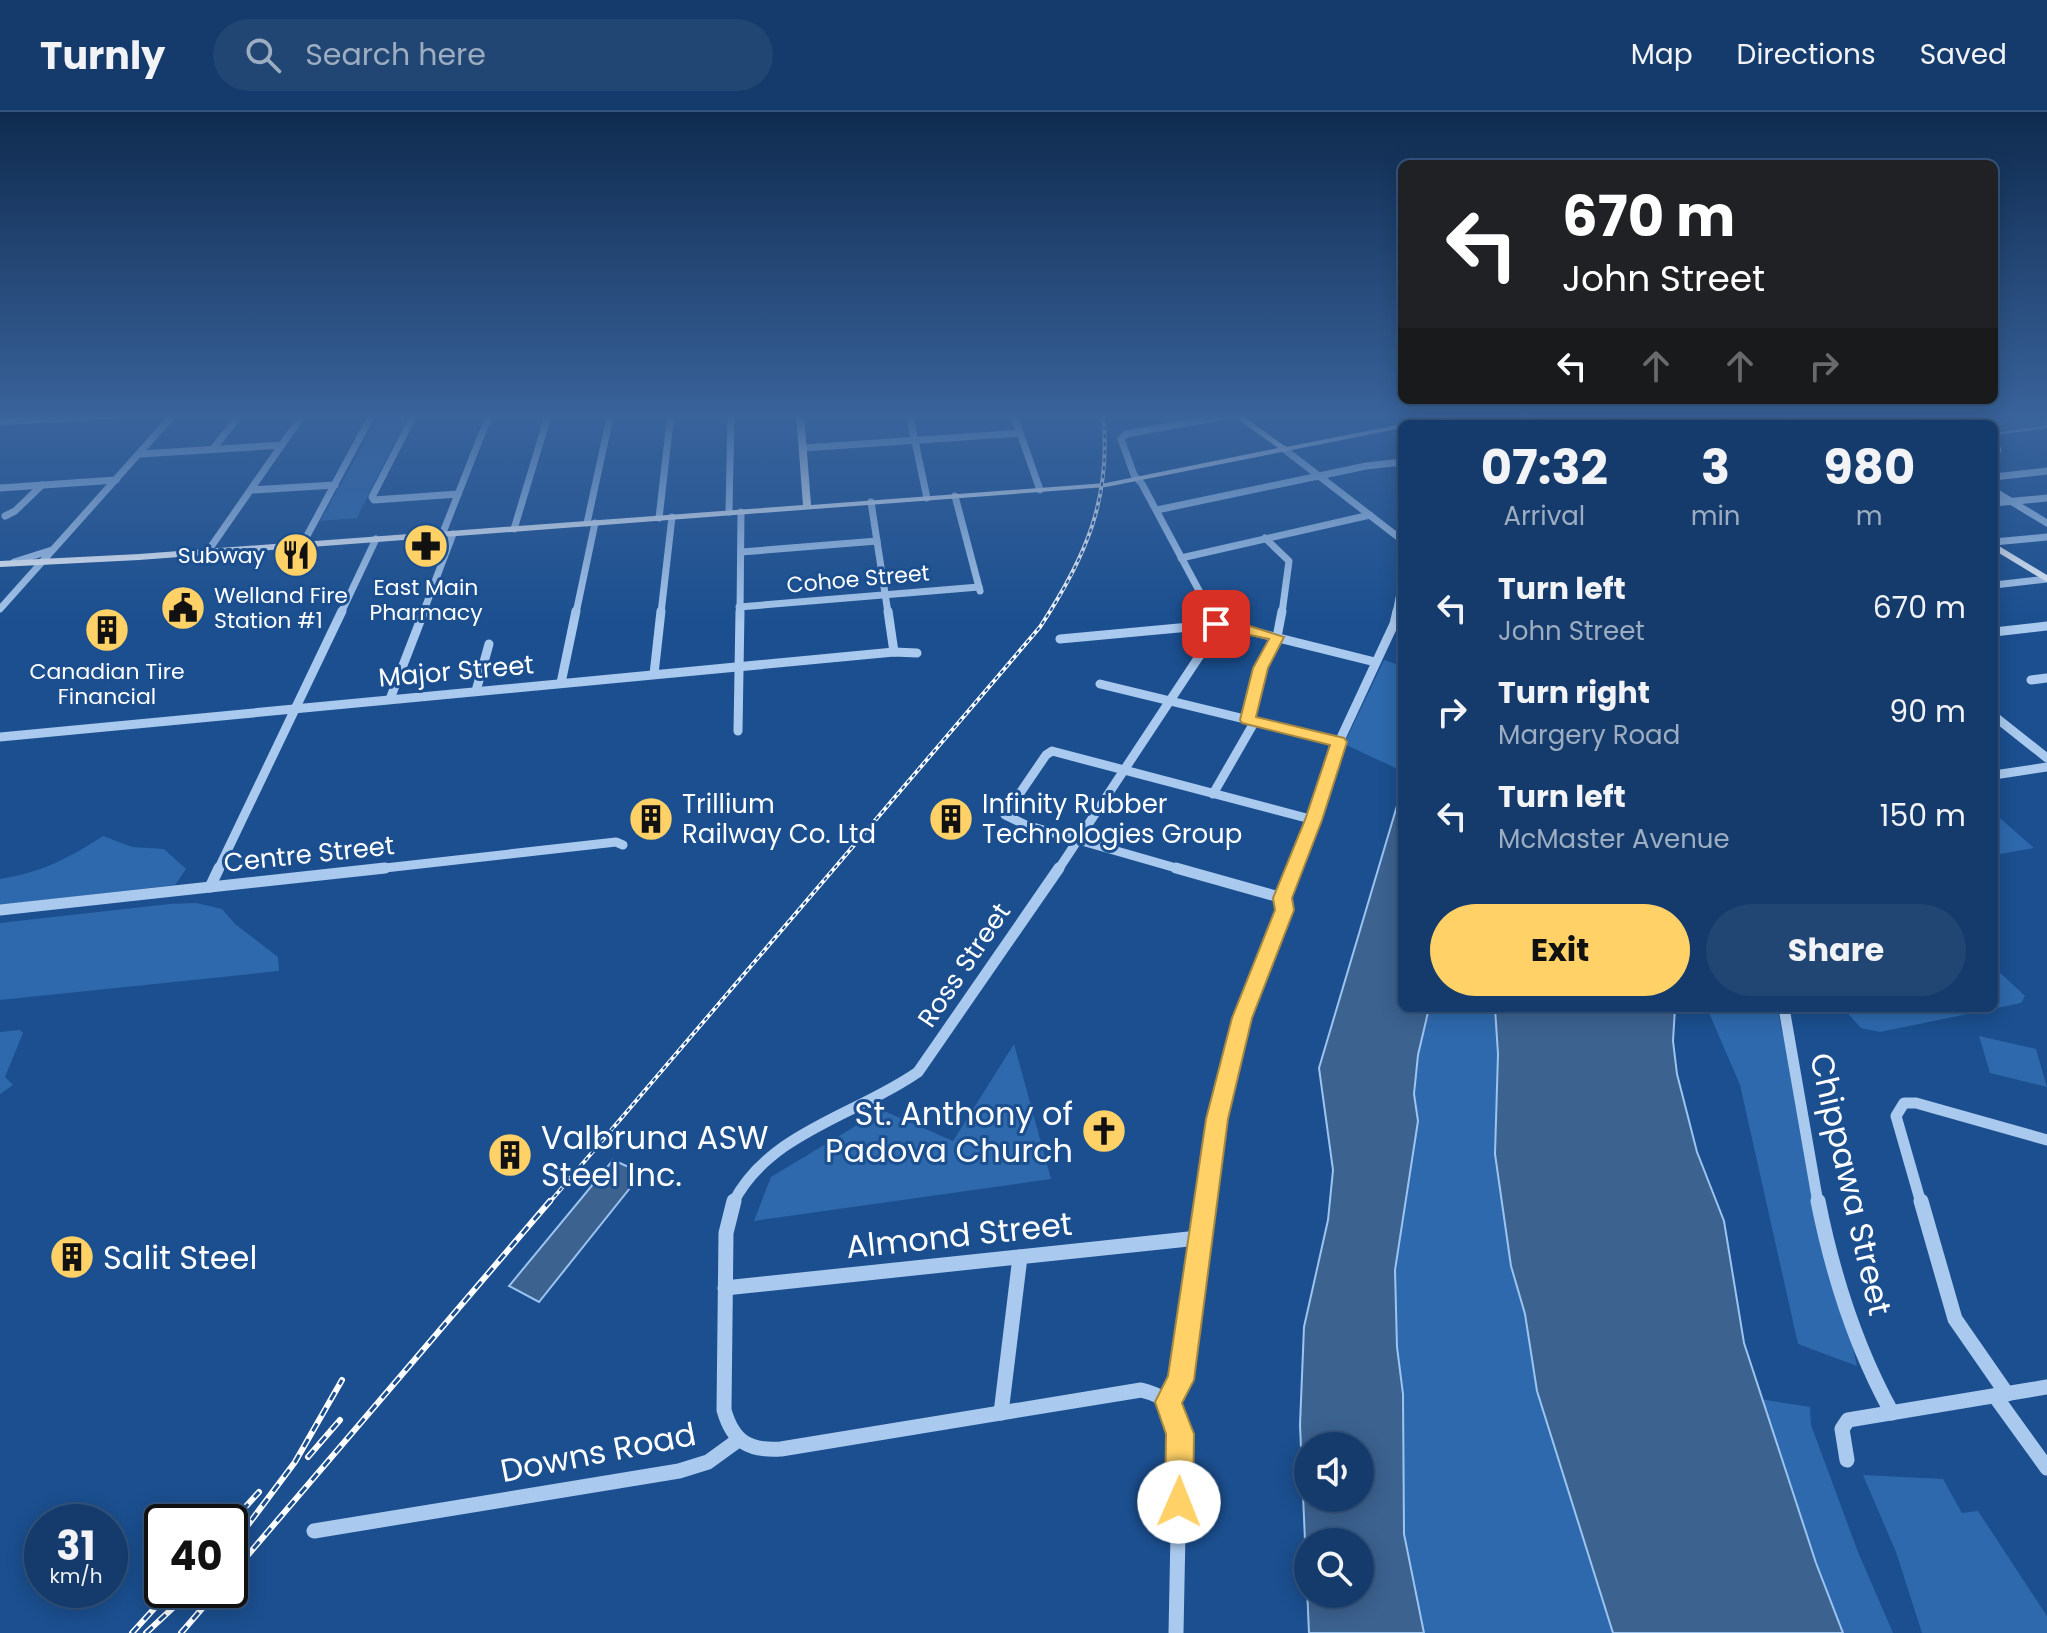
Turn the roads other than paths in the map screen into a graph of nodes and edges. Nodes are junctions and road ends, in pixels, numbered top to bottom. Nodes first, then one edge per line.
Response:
1 (57, 484) edge
2 (112, 484) edge
3 (256, 484) edge
4 (379, 484) edge
5 (462, 484) edge
6 (528, 484) edge
7 (598, 484) edge
8 (663, 484) edge
9 (730, 484) edge
10 (805, 484) edge
11 (924, 484) edge
12 (1038, 484) edge
13 (1111, 484) edge
14 (1141, 484) edge
15 (1281, 484) edge
16 (1329, 484) edge
17 (42, 485) junction
18 (335, 485) joint
19 (0, 488) edge
20 (252, 490) junction
21 (1040, 490) junction
22 (458, 494) junction
23 (1998, 494) edge
24 (955, 496) junction
25 (927, 498) junction
26 (2047, 498) edge
27 (871, 502) junction
28 (2011, 502) junction
29 (1998, 503) edge
30 (807, 506) junction
31 (1157, 510) junction
32 (729, 512) junction
33 (741, 512) junction
34 (1370, 515) junction
35 (5, 516) dead end
36 (672, 517) junction
37 (659, 518) junction
38 (591, 523) junction
39 (2047, 523) edge
40 (514, 529) junction
41 (453, 534) junction
42 (442, 535) junction
43 (1398, 537) edge
44 (2047, 537) edge
45 (1265, 538) junction
46 (376, 539) junction
47 (877, 541) junction
48 (1998, 543) edge
49 (302, 545) junction
50 (1998, 547) edge
51 (53, 549) junction
52 (208, 551) junction
53 (741, 552) junction
54 (1181, 558) junction
55 (42, 564) junction
56 (2, 565) edge
57 (2047, 579) edge
58 (1998, 585) edge
59 (885, 595) junction
60 (1398, 604) edge
61 (739, 607) junction
62 (0, 609) edge
63 (1216, 624) junction
64 (2047, 626) edge
65 (1998, 632) edge
66 (1277, 637) junction
67 (1060, 639) dead end
68 (489, 644) dead end
69 (894, 652) junction
70 (917, 653) dead end
71 (1375, 662) junction
72 (739, 666) junction
73 (654, 674) junction
74 (2047, 678) edge
75 (2031, 680) dead end
76 (561, 683) junction
77 (1100, 684) dead end
78 (476, 691) junction
79 (390, 699) junction
80 (1169, 700) junction
81 (296, 708) junction
82 (1998, 719) edge
83 (1251, 720) junction
84 (738, 731) dead end
85 (0, 737) edge
86 (1339, 742) junction
87 (2047, 758) edge
88 (2047, 767) edge
89 (1123, 770) junction
90 (1998, 774) edge
91 (1213, 794) junction
92 (1314, 820) junction
93 (1076, 839) junction
94 (623, 845) dead end
95 (210, 887) junction
96 (1283, 898) junction
97 (0, 910) edge
98 (1785, 1012) edge
99 (2047, 1140) edge
100 (1198, 1238) junction
101 (1020, 1257) junction
102 (725, 1288) junction
103 (2047, 1387) edge
104 (2001, 1395) junction
105 (1168, 1402) junction
106 (1001, 1413) junction
107 (1892, 1413) junction
108 (737, 1441) junction
109 (1847, 1460) dead end
110 (2047, 1468) edge
111 (314, 1531) dead end
112 (1176, 1633) edge

1 - 17 street
2 - 51 street
3 - 20 street
4 - 22 street
5 - 22 street
6 - 40 street
7 - 38 street
8 - 37 street
9 - 32 street
10 - 30 main road
11 - 25 street
12 - 21 street
13 - 21 main road
14 - 31 street
15 - 31 street
16 - 34 street
17 - 19 street
17 - 35 street
18 - 20 street
18 - 49 street
20 - 52 street
21 - 24 main road
22 - 42 street
23 - 28 street
24 - 25 main road
24 - 59 street, Cohoe Street
25 - 27 main road
26 - 28 street
27 - 30 main road
27 - 47 street
28 - 29 street
28 - 39 street
30 - 33 main road
31 - 54 street
32 - 33 main road
32 - 36 main road
33 - 53 street
34 - 43 street
34 - 45 street
36 - 37 main road
36 - 73 street
37 - 38 main road
38 - 40 main road
38 - 76 street
40 - 41 main road
41 - 42 main road
41 - 79 street
42 - 46 main road
44 - 48 street
45 - 54 street
45 - 66 street
46 - 49 main road
46 - 81 street
47 - 53 street
47 - 59 street
49 - 52 main road
50 - 57 main road
51 - 55 street
51 - 56 street
52 - 55 main road
53 - 61 street
54 - 63 street
55 - 56 main road
55 - 62 street
57 - 58 street
59 - 61 street, Cohoe Street
59 - 69 street
60 - 71 street
61 - 72 street
63 - 66 street
63 - 67 street
63 - 80 street, Ross Street
64 - 65 street
66 - 71 street
66 - 83 street
68 - 78 street
69 - 70 street, Major Street
69 - 72 street, Major Street
71 - 86 street
72 - 73 street, Major Street
72 - 84 street
73 - 76 street, Major Street
74 - 75 street
76 - 78 street, Major Street
77 - 80 street
78 - 79 street, Major Street
79 - 81 street, Major Street
80 - 83 street
80 - 89 street, Ross Street
81 - 85 street, Major Street
81 - 95 street
82 - 87 street
83 - 86 street
83 - 91 street
86 - 92 street
88 - 90 street
89 - 91 street
89 - 93 street, Ross Street
89 - 93 street
91 - 92 street
92 - 96 street
93 - 96 street
93 - 102 street, Ross Street
94 - 95 street, Centre Street
95 - 97 street, Centre Street
96 - 100 street
98 - 107 street, Chippawa Street
99 - 104 street
100 - 101 street, Almond Street
100 - 105 street
101 - 102 street, Almond Street
101 - 106 street
102 - 108 street, Ross Street
103 - 104 street
104 - 107 street
104 - 110 street
105 - 106 street
105 - 112 street
106 - 108 street
107 - 109 street
108 - 111 street, Downs Road

